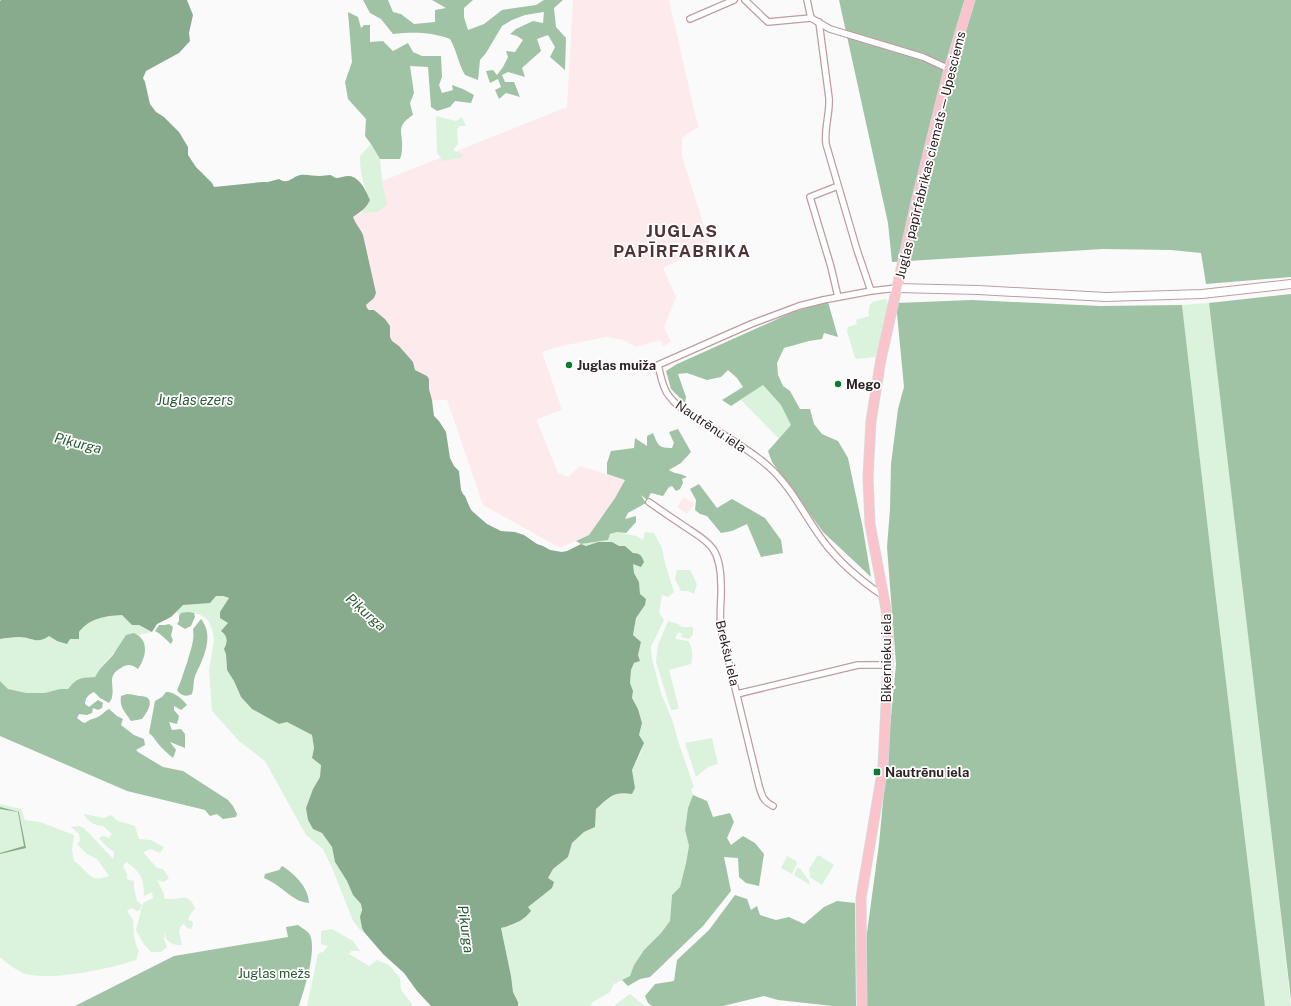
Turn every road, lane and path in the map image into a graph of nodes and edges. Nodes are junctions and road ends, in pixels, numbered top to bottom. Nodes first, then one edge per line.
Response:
1 (734, 0) edge
2 (745, 0) edge
3 (807, 0) edge
4 (970, 0) edge
5 (811, 18) junction
6 (690, 19) dead end
7 (819, 22) junction
8 (949, 69) junction
9 (838, 186) junction
10 (1291, 284) edge
11 (897, 288) junction
12 (871, 291) junction
13 (838, 297) junction
14 (649, 502) dead end
15 (882, 595) junction
16 (888, 665) junction
17 (737, 694) junction
18 (773, 806) dead end
19 (862, 1006) edge

1 - 6 street
2 - 5 street
3 - 5 street
4 - 8 main road, Juglas papīrfabrikas ciemats — Upesciems
5 - 7 street
7 - 8 street
7 - 9 street
8 - 11 main road, Juglas papīrfabrikas ciemats — Upesciems
9 - 12 street
9 - 13 street
10 - 11 main road
11 - 12 street, Nautrēnu iela
11 - 15 main road, Biķernieku iela
12 - 13 street, Nautrēnu iela
13 - 15 street, Nautrēnu iela
14 - 17 street, Brekšu iela
15 - 16 main road, Biķernieku iela
16 - 17 street, Brekšu iela
16 - 19 main road, Biķernieku iela
17 - 18 street, Brekšu iela

